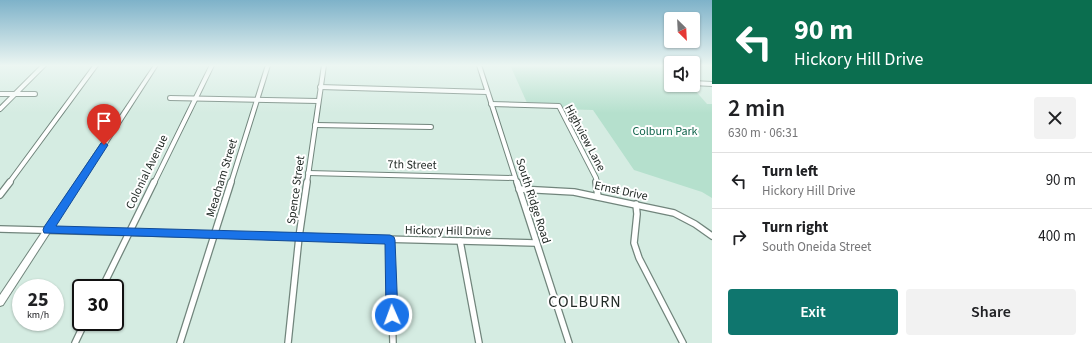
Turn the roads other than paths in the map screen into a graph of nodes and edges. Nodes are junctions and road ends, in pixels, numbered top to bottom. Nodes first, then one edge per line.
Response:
1 (28, 81) edge
2 (83, 81) edge
3 (146, 81) edge
4 (204, 81) edge
5 (263, 81) edge
6 (321, 81) edge
7 (484, 81) edge
8 (700, 83) edge
9 (712, 84) edge
10 (320, 87) junction
11 (487, 92) junction
12 (0, 94) edge
13 (15, 94) junction
14 (35, 94) dead end
15 (170, 98) dead end
16 (196, 99) junction
17 (257, 100) junction
18 (318, 101) junction
19 (491, 104) junction
20 (0, 109) edge
21 (315, 125) junction
22 (431, 127) dead end
23 (308, 173) junction
24 (515, 178) junction
25 (518, 189) junction
26 (0, 195) edge
27 (598, 197) junction
28 (636, 204) junction
29 (0, 229) edge
30 (48, 230) junction
31 (130, 232) junction
32 (215, 235) junction
33 (712, 236) edge
34 (299, 237) junction
35 (390, 240) junction
36 (460, 241) junction
37 (536, 243) junction
38 (106, 279) edge
39 (0, 302) edge
40 (81, 331) edge
41 (75, 343) edge
42 (180, 343) edge
43 (288, 343) edge
44 (393, 343) edge
45 (479, 343) edge
46 (569, 343) edge
47 (682, 343) edge

1 - 13 street
2 - 26 street
3 - 30 street
4 - 16 street, Colonial Avenue
5 - 17 street, Meacham Street
6 - 10 street, Spence Street
7 - 11 street, South Ridge Road
8 - 9 street
10 - 11 street
10 - 18 street, Spence Street
11 - 19 street, South Ridge Road
12 - 13 street
13 - 14 street
13 - 20 street
15 - 16 street
16 - 17 street
16 - 31 street, Colonial Avenue
17 - 18 street
17 - 32 street, Meacham Street
18 - 21 street, Spence Street
19 - 24 street, South Ridge Road
19 - 27 street, Highview Lane
21 - 22 street
21 - 23 street, Spence Street
23 - 24 street, 7th Street
23 - 34 street, Spence Street
24 - 25 street, South Ridge Road
25 - 27 street, Ernst Drive
25 - 37 street, South Ridge Road
27 - 28 street, Ernst Drive
28 - 33 street, Ernst Drive
28 - 47 street
29 - 30 street, Hickory Hill Drive
30 - 31 street, Hickory Hill Drive
30 - 39 street
31 - 32 street, Hickory Hill Drive
31 - 38 street, Colonial Avenue
32 - 34 street, Hickory Hill Drive
32 - 42 street, Meacham Street
34 - 35 street, Hickory Hill Drive
34 - 43 street, Spence Street
35 - 36 street, Hickory Hill Drive
35 - 44 street
36 - 37 street, Hickory Hill Drive
36 - 45 street
37 - 46 street, South Ridge Road
40 - 41 street

